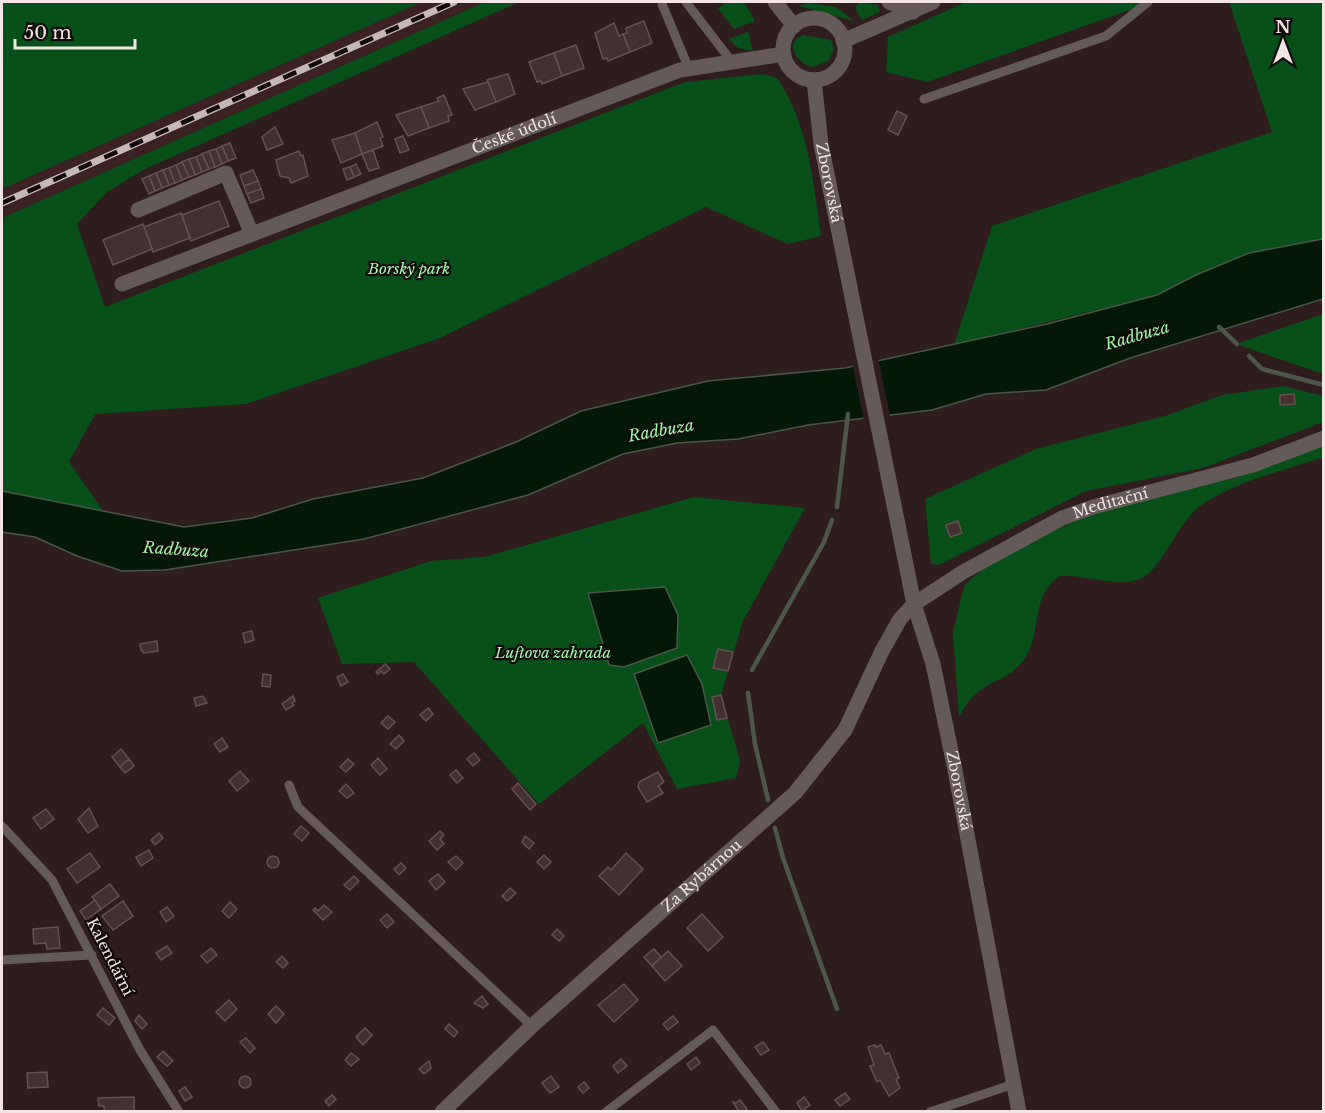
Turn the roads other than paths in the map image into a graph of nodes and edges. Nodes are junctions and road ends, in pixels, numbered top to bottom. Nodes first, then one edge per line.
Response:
1 (686, 2) edge
2 (775, 2) edge
3 (889, 2) edge
4 (933, 2) edge
5 (1148, 2) edge
6 (662, 4) dead end
7 (912, 12) junction
8 (794, 26) junction
9 (843, 40) junction
10 (784, 54) junction
11 (732, 62) junction
12 (689, 69) junction
13 (814, 80) junction
14 (924, 99) dead end
15 (138, 210) dead end
16 (252, 234) junction
17 (122, 284) dead end
18 (1323, 438) edge
19 (914, 604) junction
20 (289, 785) dead end
21 (2, 826) edge
22 (92, 955) junction
23 (2, 960) edge
24 (532, 1026) junction
25 (1014, 1084) junction
26 (179, 1112) edge
27 (442, 1112) edge
28 (606, 1112) edge
29 (776, 1112) edge
30 (930, 1112) edge
31 (1019, 1112) edge

1 - 11 lane
2 - 8 street
3 - 7 street
4 - 7 street
5 - 14 lane
6 - 12 lane
7 - 9 street
8 - 9 street
8 - 10 street
9 - 13 street
10 - 11 street, České údolí
10 - 13 street
11 - 12 street, České údolí
12 - 16 street, České údolí
13 - 19 street, Zborovská
15 - 16 street
16 - 17 street, České údolí
18 - 19 street, Meditační
19 - 24 street, Za Rybárnou
19 - 25 street, Zborovská
20 - 24 lane
21 - 22 lane, Kalendářní
22 - 23 lane
22 - 26 lane, Kalendářní
24 - 27 street, Za Rybárnou
25 - 30 lane
25 - 31 street, Zborovská
28 - 29 lane

